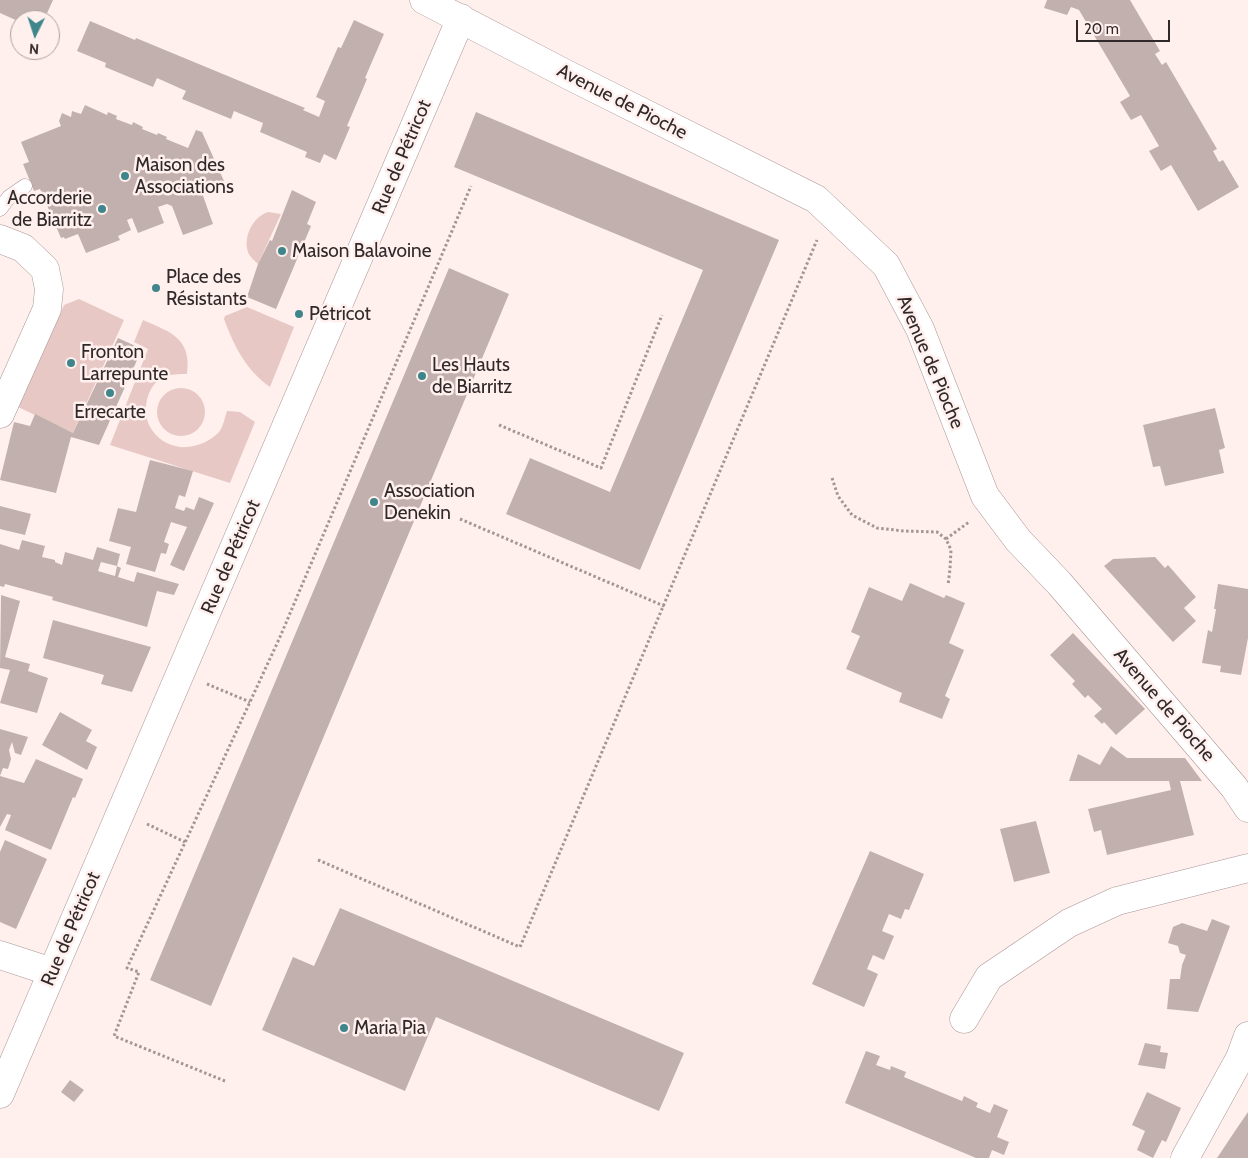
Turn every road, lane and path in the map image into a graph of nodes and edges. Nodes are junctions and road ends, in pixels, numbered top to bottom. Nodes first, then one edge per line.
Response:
1 (424, 0) edge
2 (461, 18) junction
3 (25, 186) dead end
4 (471, 186) dead end
5 (0, 209) edge
6 (829, 212) junction
7 (0, 239) edge
8 (662, 315) dead end
9 (0, 414) edge
10 (500, 425) dead end
11 (832, 478) dead end
12 (460, 519) dead end
13 (948, 586) dead end
14 (664, 606) junction
15 (181, 674) junction
16 (250, 702) junction
17 (1243, 790) edge
18 (121, 812) junction
19 (185, 842) junction
20 (318, 860) dead end
21 (1248, 868) edge
22 (0, 955) edge
23 (52, 972) junction
24 (964, 1019) dead end
25 (1248, 1036) edge
26 (225, 1081) dead end
27 (0, 1094) edge
28 (1185, 1158) edge

1 - 2 street, Avenue de Pioche
2 - 6 street, Avenue de Pioche
2 - 15 street, Rue de Pétricot
3 - 5 lane
4 - 16 path
6 - 14 path
6 - 17 street, Avenue de Pioche
7 - 9 street
8 - 10 path
11 - 13 path
12 - 14 path
14 - 20 path
15 - 16 path
15 - 18 street, Rue de Pétricot
16 - 19 path
18 - 19 path
18 - 23 street, Rue de Pétricot
19 - 26 path
21 - 24 street
22 - 23 street
23 - 27 street, Rue de Pétricot
25 - 28 street

